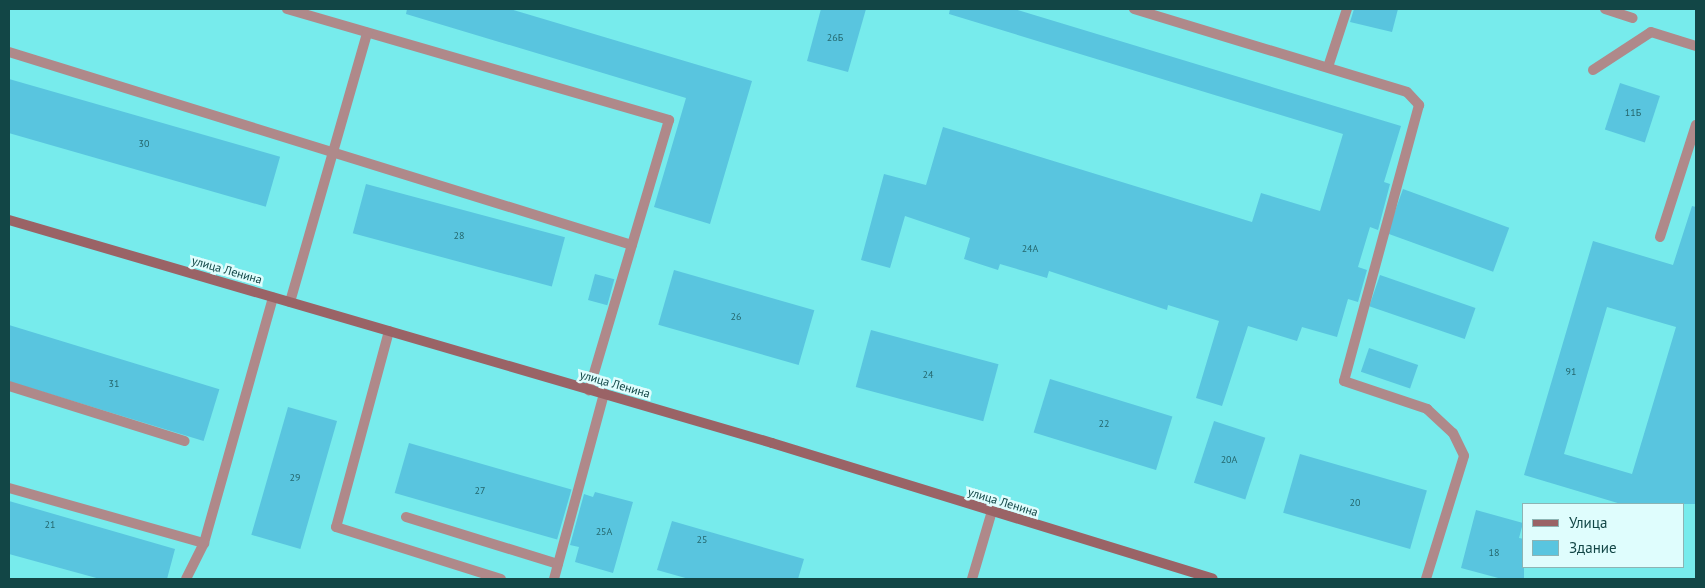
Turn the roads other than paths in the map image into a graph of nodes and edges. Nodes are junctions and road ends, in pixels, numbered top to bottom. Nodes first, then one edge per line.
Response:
1 (287, 9) edge
2 (1134, 9) edge
3 (1347, 9) edge
4 (1605, 9) edge
5 (1633, 18) dead end
6 (367, 33) junction
7 (1696, 46) edge
8 (9, 52) edge
9 (1328, 68) junction
10 (1593, 70) dead end
11 (1696, 126) edge
12 (333, 153) junction
13 (9, 220) edge
14 (1660, 237) dead end
15 (632, 245) junction
16 (273, 297) junction
17 (290, 302) junction
18 (389, 331) junction
19 (9, 386) edge
20 (589, 390) junction
21 (604, 394) junction
22 (185, 441) dead end
23 (9, 488) edge
24 (992, 511) junction
25 (406, 517) dead end
26 (204, 543) junction
27 (558, 564) junction
28 (186, 579) edge
29 (501, 579) edge
30 (554, 579) edge
31 (972, 579) edge
32 (1213, 579) edge
33 (1426, 579) edge

1 - 6 street
2 - 9 street
3 - 9 street
4 - 5 street
6 - 12 street
6 - 15 street
7 - 10 street
8 - 12 street
9 - 33 street
11 - 14 street
12 - 15 street
12 - 17 street
13 - 16 street, улица Ленина
15 - 20 street
16 - 17 street, улица Ленина
16 - 26 street
17 - 18 street, улица Ленина
18 - 20 street, улица Ленина
18 - 29 street
19 - 22 street
20 - 21 street, улица Ленина
21 - 24 street, улица Ленина
21 - 27 street
23 - 26 street
24 - 31 street
24 - 32 street, улица Ленина
25 - 27 street
26 - 28 street
27 - 30 street

